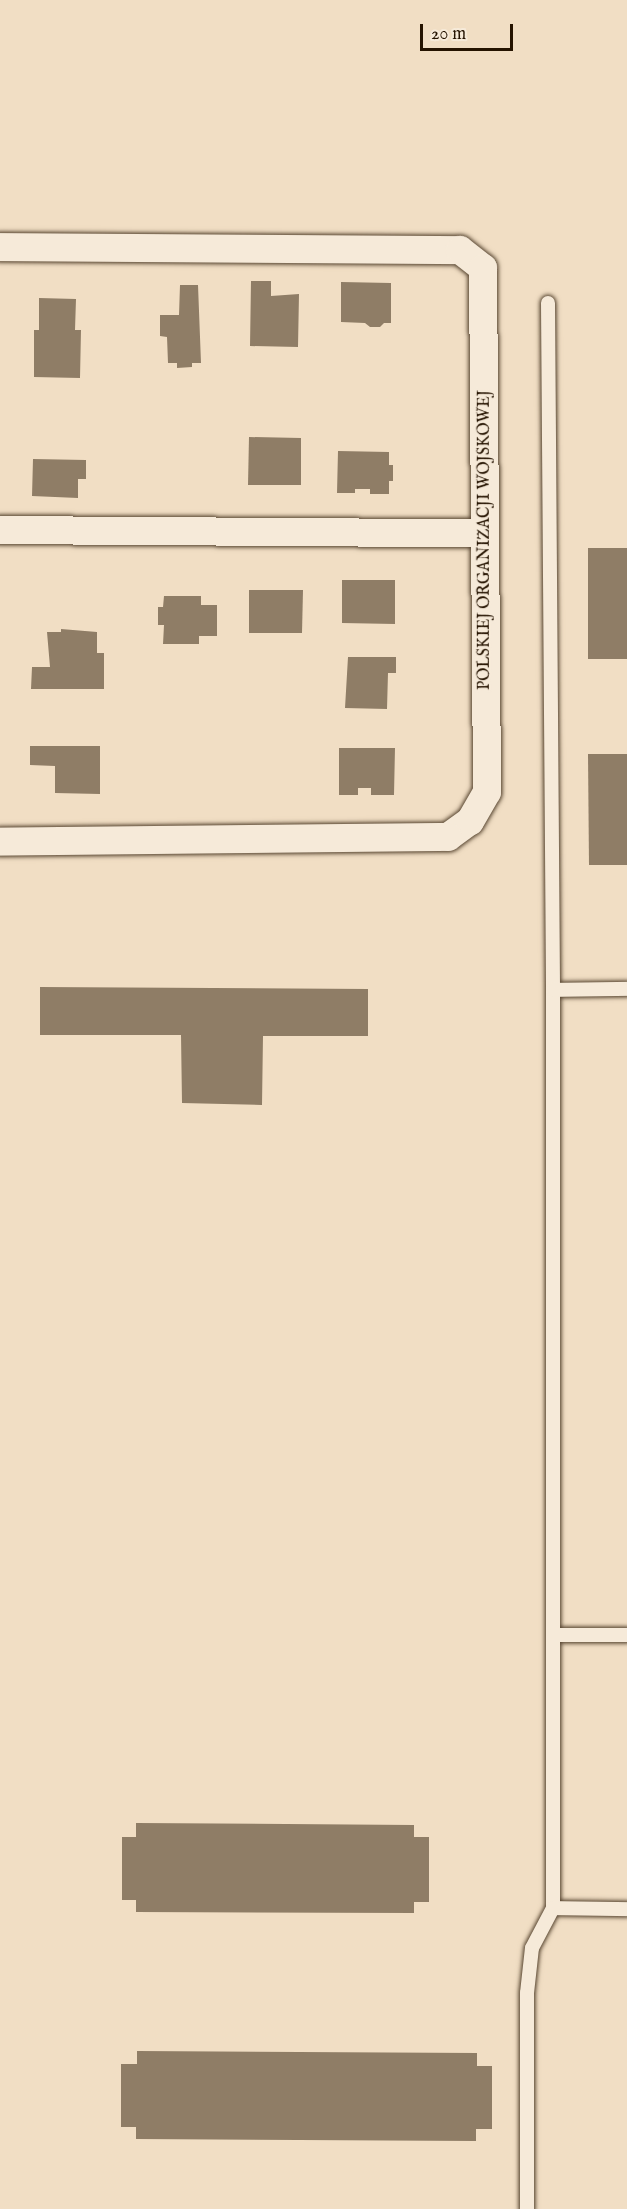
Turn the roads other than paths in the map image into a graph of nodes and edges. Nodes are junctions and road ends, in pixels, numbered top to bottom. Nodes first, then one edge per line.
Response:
1 (0, 247) edge
2 (548, 303) dead end
3 (0, 530) edge
4 (485, 533) junction
5 (0, 842) edge
6 (627, 989) edge
7 (553, 990) junction
8 (554, 1635) junction
9 (627, 1635) edge
10 (554, 1908) junction
11 (627, 1909) edge
12 (527, 2209) edge

1 - 4 street, POLSKIEJ ORGANIZACJI WOJSKOWEJ
2 - 7 lane
3 - 4 street
4 - 5 street, POLSKIEJ ORGANIZACJI WOJSKOWEJ
6 - 7 lane
7 - 8 lane
8 - 9 lane
8 - 10 lane
10 - 11 lane
10 - 12 lane

